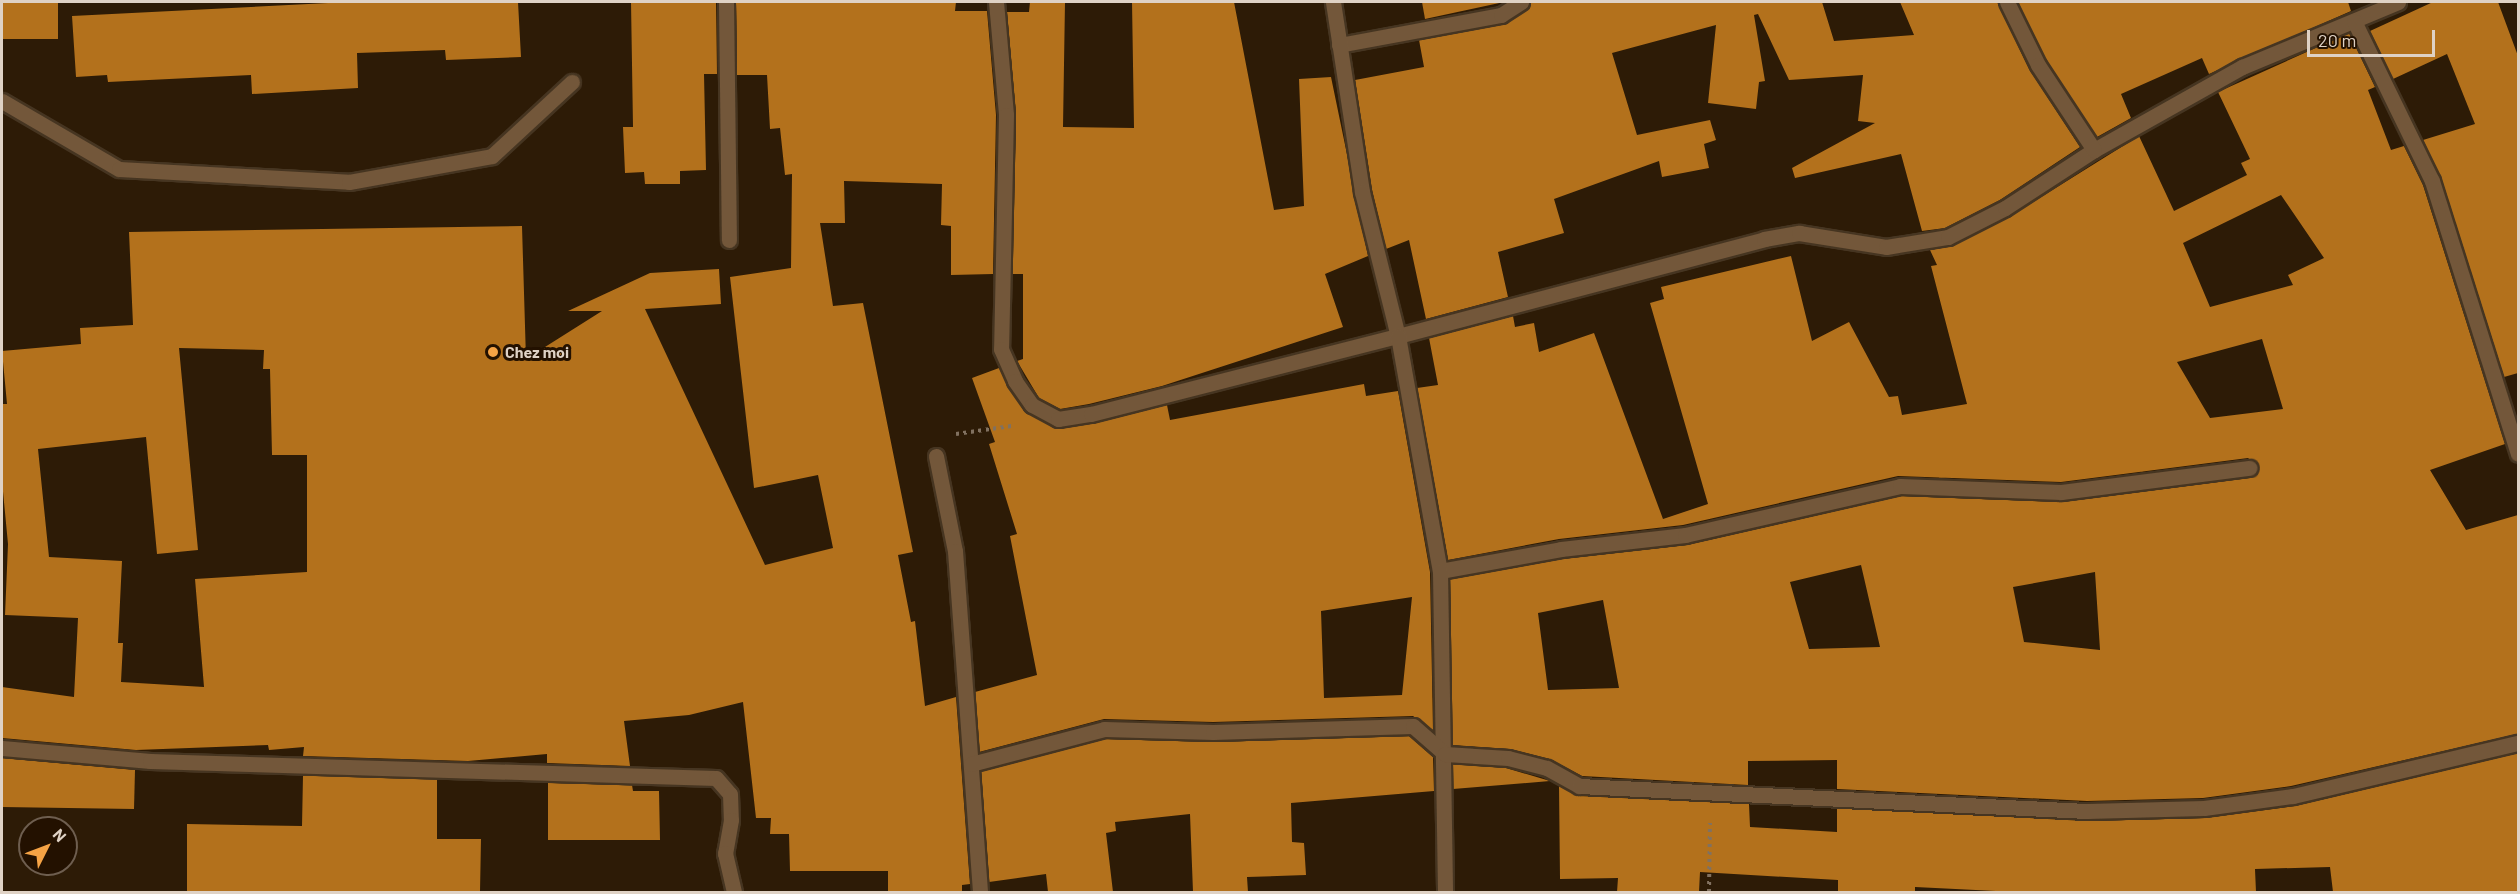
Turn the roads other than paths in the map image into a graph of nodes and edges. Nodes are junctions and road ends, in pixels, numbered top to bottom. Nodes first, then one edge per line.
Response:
1 (726, 2) edge
2 (996, 2) edge
3 (1333, 2) edge
4 (1521, 2) edge
5 (2007, 2) edge
6 (2398, 2) edge
7 (2354, 21) junction
8 (1339, 45) junction
9 (572, 82) dead end
10 (2, 101) edge
11 (2094, 150) junction
12 (729, 240) dead end
13 (1398, 336) junction
14 (2518, 454) edge
15 (936, 456) road end
16 (2249, 468) dead end
17 (1440, 571) junction
18 (2518, 743) edge
19 (2, 748) edge
20 (1445, 754) junction
21 (971, 764) junction
22 (734, 892) edge
23 (980, 892) edge
24 (1445, 892) edge

1 - 12 street
2 - 13 street
3 - 8 street
4 - 8 street
5 - 11 street
6 - 7 street
7 - 11 street
7 - 14 street
8 - 13 street
9 - 10 street
11 - 13 street
13 - 17 street
15 - 21 street
16 - 17 street
17 - 20 street
18 - 20 street
19 - 22 street
20 - 21 street
20 - 24 street
21 - 23 street

